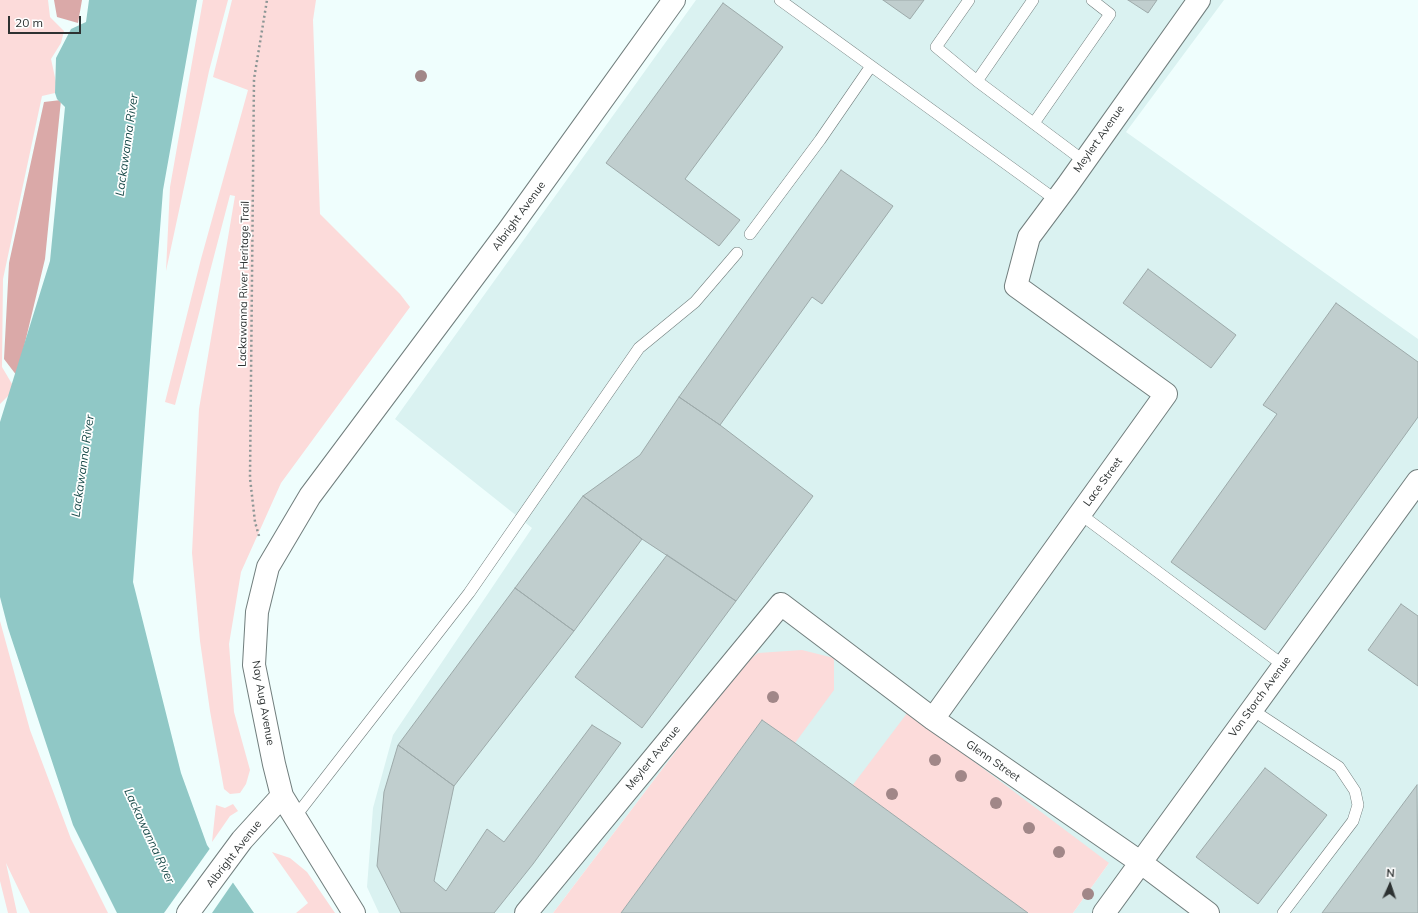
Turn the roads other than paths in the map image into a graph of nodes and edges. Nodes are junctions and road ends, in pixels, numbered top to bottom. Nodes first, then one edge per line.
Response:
1 (674, 0) edge
2 (780, 0) edge
3 (969, 0) edge
4 (1033, 0) edge
5 (1092, 0) edge
6 (1199, 0) edge
7 (871, 66) junction
8 (977, 81) junction
9 (1034, 123) junction
10 (1084, 161) junction
11 (1056, 200) junction
12 (750, 234) dead end
13 (737, 253) dead end
14 (1016, 286) joint
15 (360, 430) joint
16 (1418, 481) edge
17 (1080, 514) junction
18 (781, 604) joint
19 (1283, 665) junction
20 (1251, 709) junction
21 (932, 719) junction
22 (282, 796) junction
23 (294, 817) junction
24 (1140, 862) junction
25 (188, 913) edge
26 (354, 913) edge
27 (526, 913) edge
28 (1104, 913) edge
29 (1208, 913) edge
30 (1283, 913) edge

1 - 15 street, Albright Avenue
2 - 7 lane
3 - 8 lane
4 - 8 lane
5 - 9 lane
6 - 10 street, Meylert Avenue
7 - 11 lane
7 - 12 lane
8 - 9 lane
9 - 10 lane
10 - 11 street, Meylert Avenue
11 - 14 street, Meylert Avenue
13 - 23 lane
14 - 17 street, Lace Street
15 - 22 street, Nay Aug Avenue
16 - 19 street, Von Storch Avenue
17 - 19 lane
17 - 21 street, Lace Street
18 - 21 street, Glenn Street
18 - 27 street, Meylert Avenue
19 - 20 street, Von Storch Avenue
20 - 24 street, Von Storch Avenue
20 - 30 lane
21 - 24 street, Glenn Street
22 - 23 street, Nay Aug Avenue
22 - 25 street, Albright Avenue
23 - 26 street, Nay Aug Avenue
24 - 28 street, Von Storch Avenue
24 - 29 street, Glenn Street

